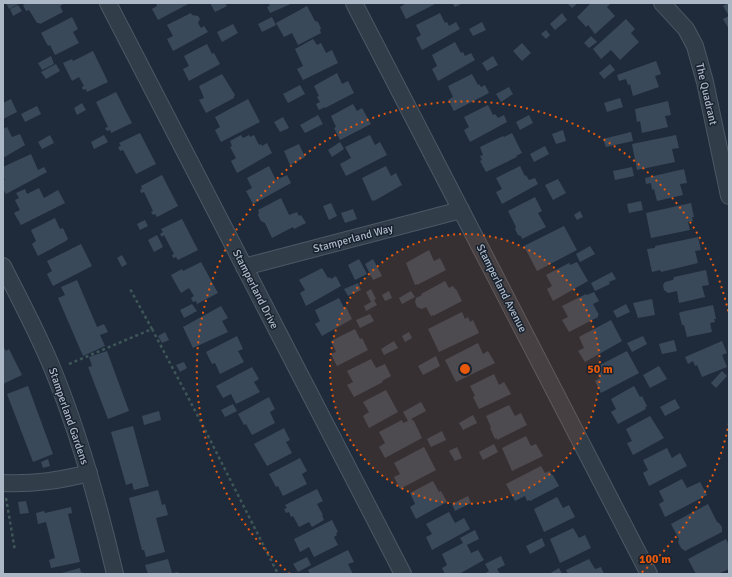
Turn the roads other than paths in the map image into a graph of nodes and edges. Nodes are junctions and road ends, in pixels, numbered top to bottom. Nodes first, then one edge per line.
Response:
1 (108, 3) edge
2 (354, 3) edge
3 (662, 3) edge
4 (729, 196) edge
5 (461, 210) junction
6 (3, 266) edge
7 (244, 267) junction
8 (89, 473) junction
9 (4, 487) edge
10 (115, 574) edge
11 (404, 574) edge
12 (649, 574) edge

1 - 7 street, Stamperland Drive
2 - 5 street, Stamperland Avenue
3 - 4 street, The Quadrant
5 - 7 street, Stamperland Way
5 - 12 street, Stamperland Avenue
6 - 8 street, Stamperland Gardens
7 - 11 street, Stamperland Drive
8 - 9 street
8 - 10 street, Stamperland Gardens

